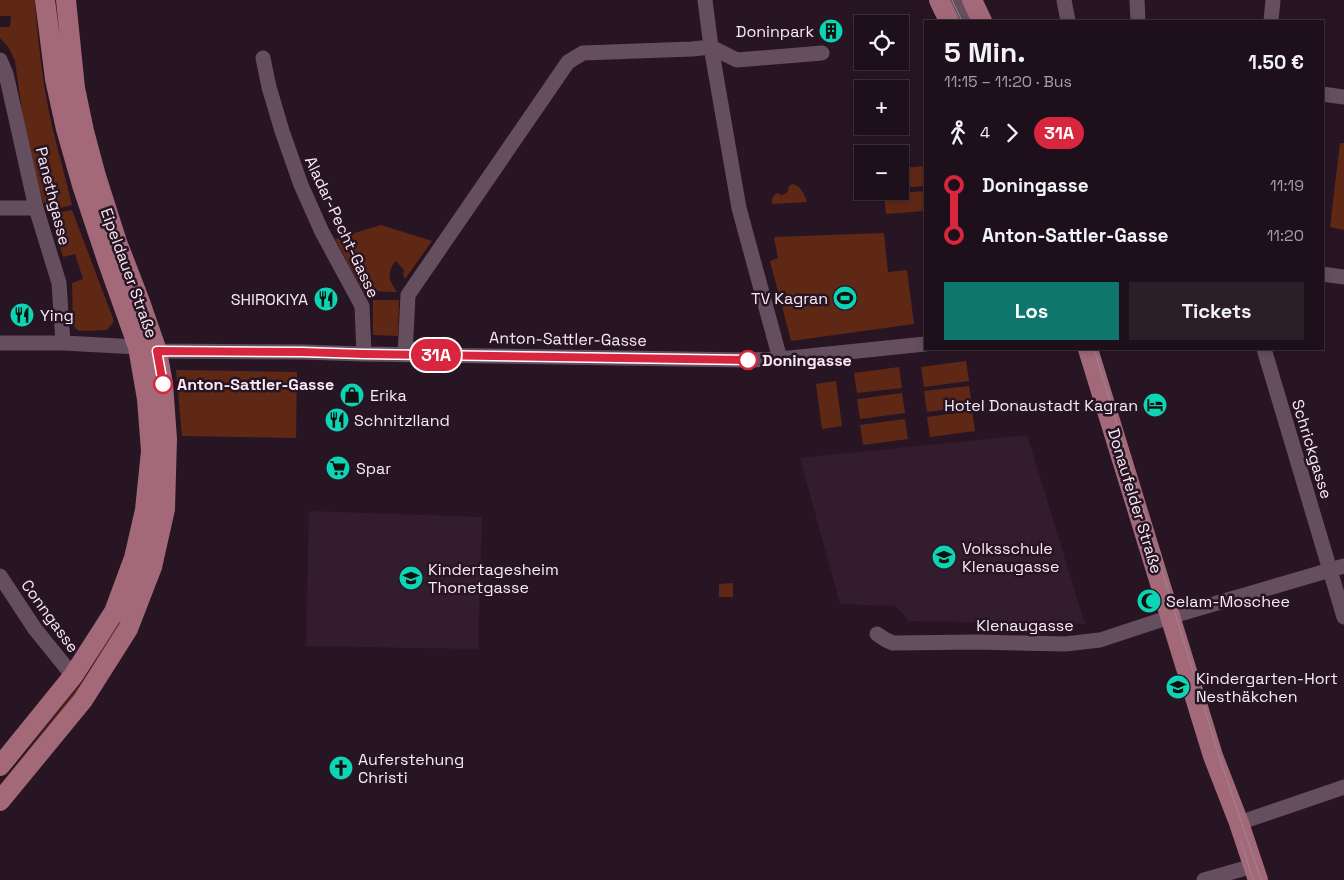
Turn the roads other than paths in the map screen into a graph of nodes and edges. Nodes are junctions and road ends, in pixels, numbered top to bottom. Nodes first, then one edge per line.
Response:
1 (45, 0) edge
2 (66, 0) edge
3 (705, 0) edge
4 (939, 0) edge
5 (955, 0) edge
6 (972, 0) edge
7 (1064, 0) edge
8 (1137, 0) edge
9 (1273, 0) edge
10 (949, 20) edge
11 (965, 20) edge
12 (982, 20) edge
13 (1068, 20) edge
14 (1138, 20) edge
15 (1271, 20) edge
16 (711, 47) junction
17 (822, 53) dead end
18 (263, 58) dead end
19 (0, 60) edge
20 (1324, 94) edge
21 (1344, 97) edge
22 (0, 208) edge
23 (36, 208) junction
24 (1324, 274) edge
25 (1344, 277) edge
26 (0, 343) edge
27 (63, 343) junction
28 (924, 344) edge
29 (148, 349) junction
30 (1088, 350) edge
31 (1094, 350) edge
32 (1101, 350) edge
33 (1264, 350) edge
34 (364, 354) junction
35 (405, 355) junction
36 (780, 360) junction
37 (1337, 568) edge
38 (0, 576) edge
39 (1176, 615) junction
40 (1344, 617) edge
41 (877, 634) dead end
42 (73, 676) junction
43 (0, 766) edge
44 (1344, 786) edge
45 (0, 800) edge
46 (1239, 824) junction
47 (1255, 873) edge
48 (1204, 880) edge

1 - 29 main road, Eipeldauer Straße
2 - 29 main road, Eipeldauer Straße
3 - 16 street
4 - 10 main road
5 - 11 street
6 - 12 main road
7 - 13 street
8 - 14 street
9 - 15 street
16 - 17 street
16 - 35 street
16 - 36 street
18 - 34 street, Aladar-Pecht-Gasse
19 - 23 street, Panethgasse
20 - 21 street
22 - 23 street
23 - 27 street, Panethgasse
24 - 25 street
26 - 27 street, Anton-Sattler-Gasse
27 - 29 street, Anton-Sattler-Gasse
28 - 36 street, Anton-Sattler-Gasse
29 - 34 street, Anton-Sattler-Gasse
29 - 42 main road, Eipeldauer Straße
29 - 45 main road, Eipeldauer Straße
30 - 39 main road, Donaufelder Straße
31 - 39 street, Donaufelder Straße
32 - 39 main road, Donaufelder Straße
33 - 37 street, Schrickgasse
34 - 35 street, Anton-Sattler-Gasse
35 - 36 street, Anton-Sattler-Gasse
37 - 39 street, Klenaugasse
37 - 40 street, Schrickgasse
38 - 42 street, Conngasse
39 - 41 street, Klenaugasse
39 - 46 main road, Donaufelder Straße
39 - 46 main road, Donaufelder Straße
42 - 43 main road, Eipeldauer Straße
44 - 46 street
46 - 47 main road, Donaufelder Straße
47 - 48 street

